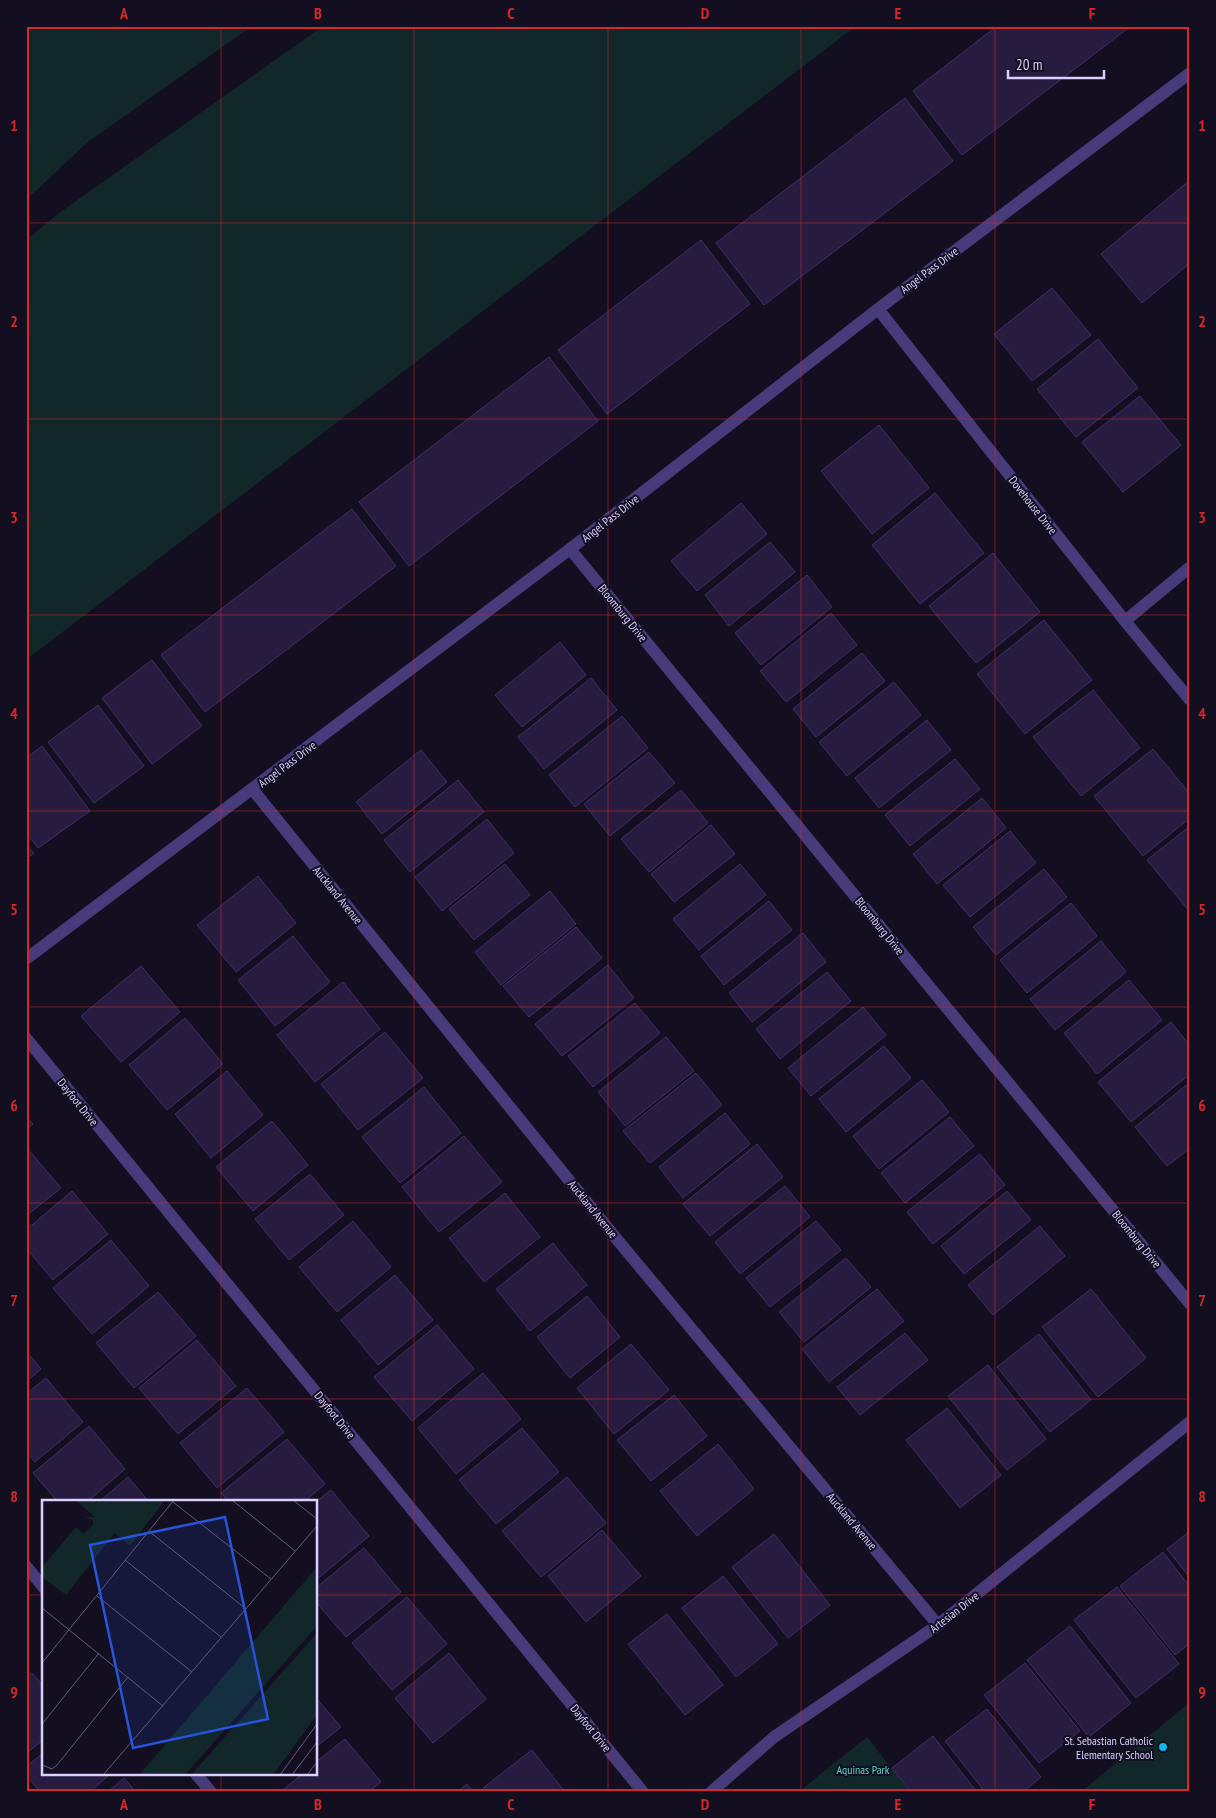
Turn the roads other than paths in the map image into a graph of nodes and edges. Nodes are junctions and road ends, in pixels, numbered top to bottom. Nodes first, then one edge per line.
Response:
1 (1190, 73) edge
2 (878, 308) junction
3 (570, 549) junction
4 (1190, 567) edge
5 (1125, 621) junction
6 (1190, 700) edge
7 (253, 790) junction
8 (26, 959) edge
9 (26, 1038) edge
10 (1190, 1304) edge
11 (1190, 1422) edge
12 (26, 1566) edge
13 (42, 1586) edge
14 (938, 1625) junction
15 (198, 1776) edge
16 (211, 1792) edge
17 (643, 1792) edge
18 (711, 1792) edge

1 - 2 street, Angel Pass Drive
2 - 3 street, Angel Pass Drive
2 - 5 street, Dovehouse Drive
3 - 7 street, Angel Pass Drive
3 - 10 street, Bloomburg Drive
4 - 5 street
5 - 6 street, Dovehouse Drive
7 - 8 street, Angel Pass Drive
7 - 14 street, Auckland Avenue
9 - 17 street, Dayfoot Drive
11 - 14 street, Artesian Drive
12 - 13 street
14 - 18 street, Artesian Drive
15 - 16 street

